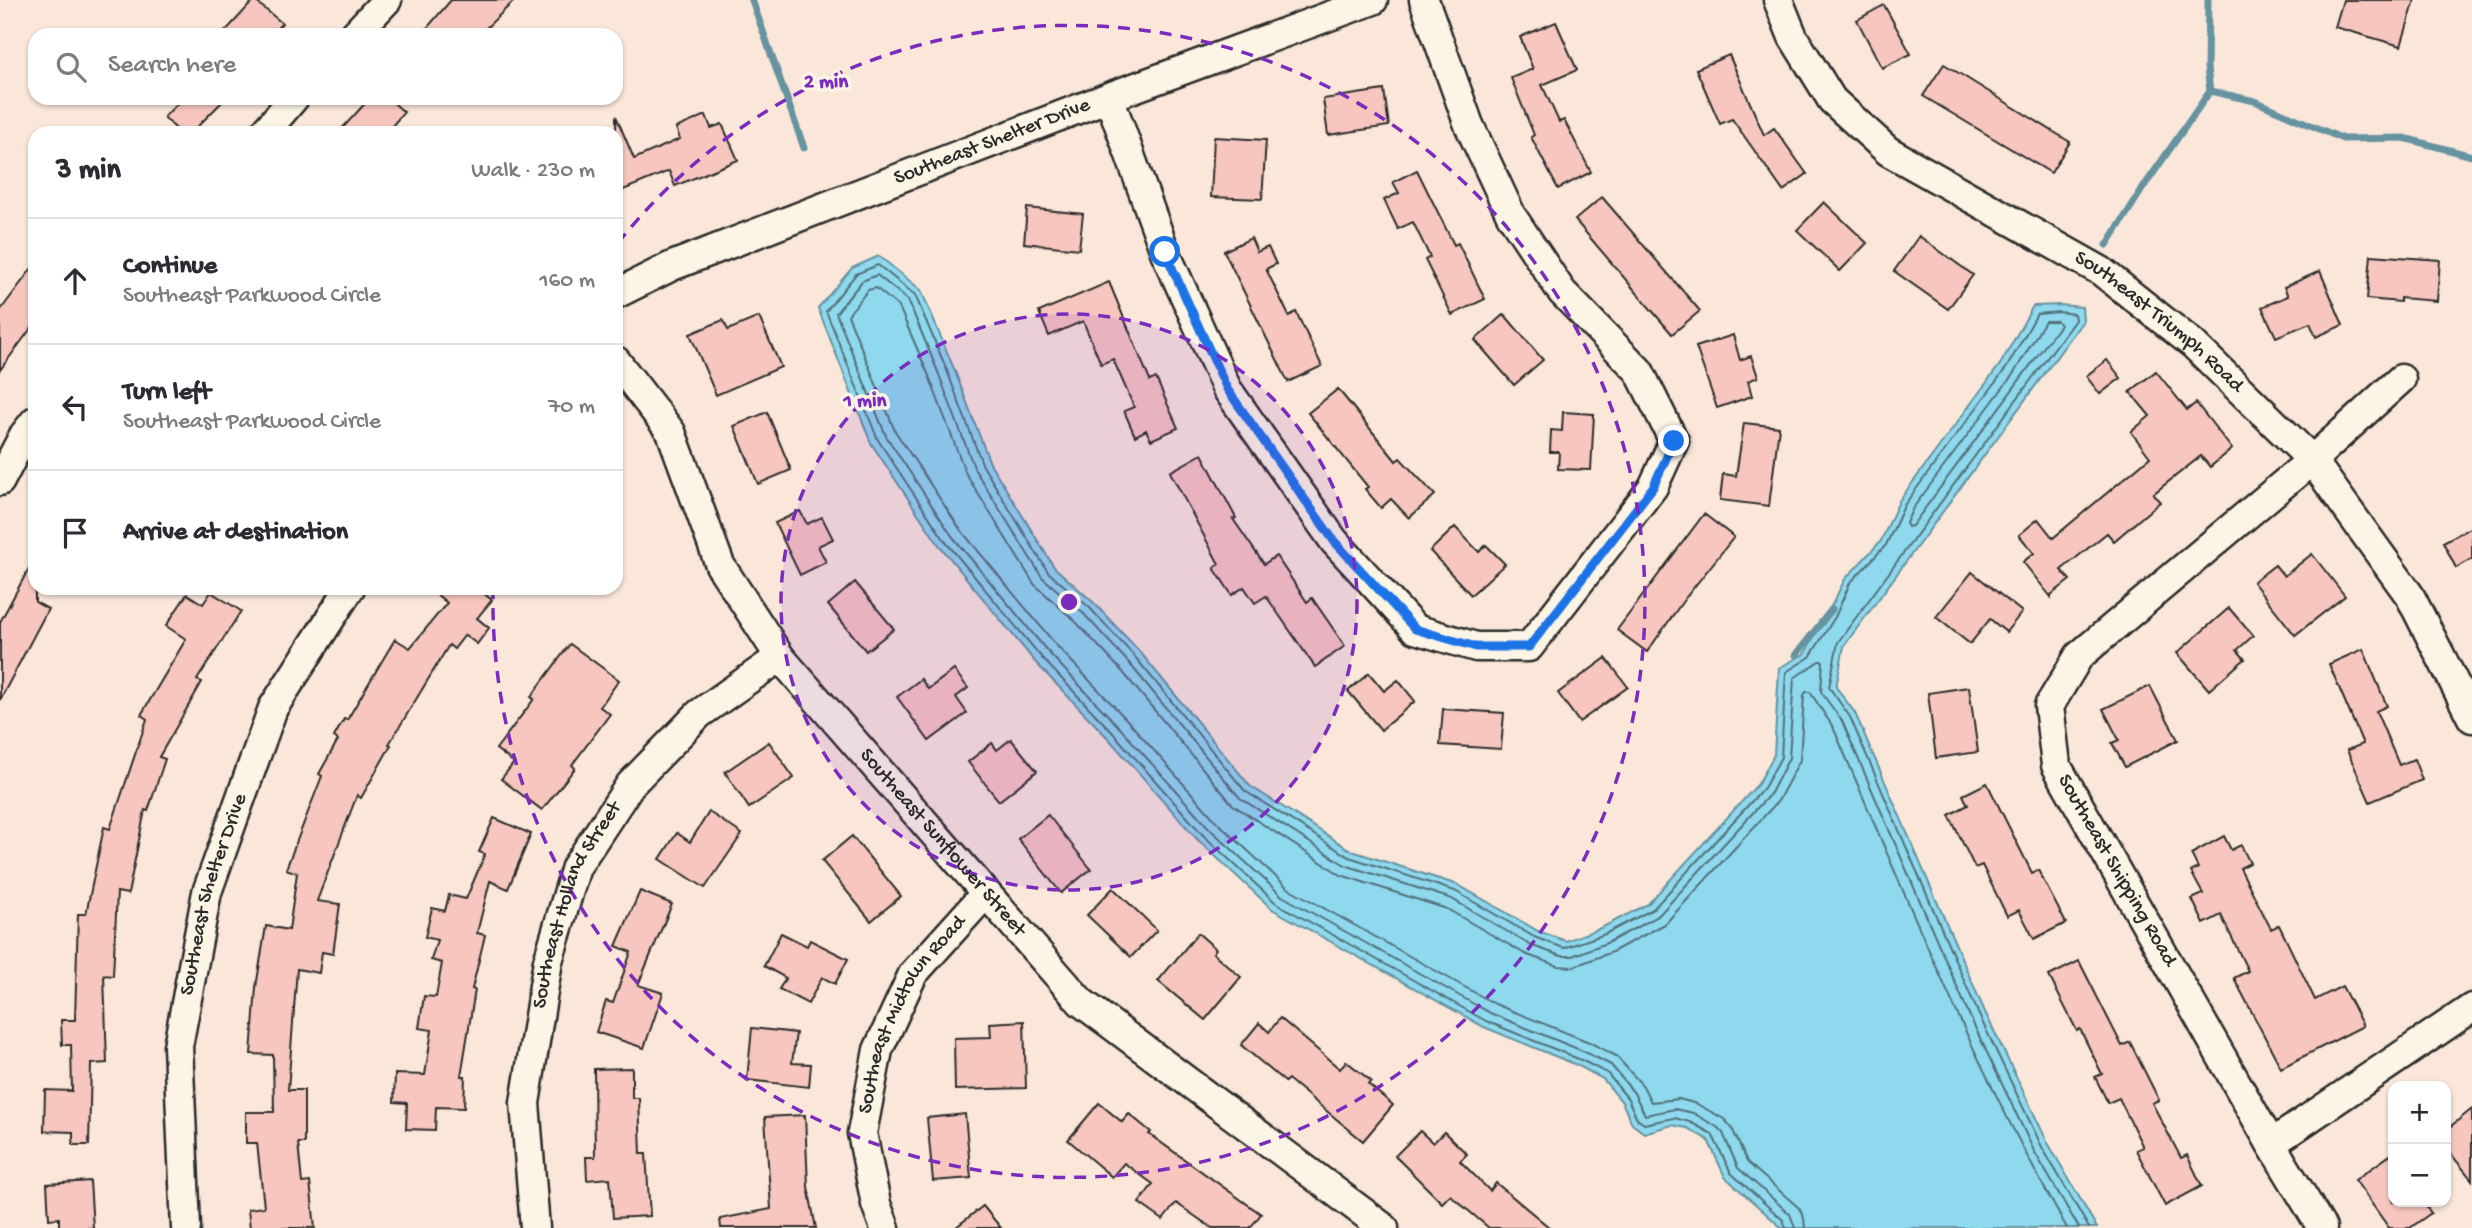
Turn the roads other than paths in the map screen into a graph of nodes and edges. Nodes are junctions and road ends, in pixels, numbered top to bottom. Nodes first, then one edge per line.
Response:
1 (387, 0) edge
2 (1373, 0) edge
3 (1424, 0) edge
4 (1779, 0) edge
5 (361, 28) edge
6 (1109, 97) junction
7 (288, 105) edge
8 (270, 126) edge
9 (623, 290) edge
10 (623, 370) edge
11 (2401, 379) dead end
12 (28, 430) edge
13 (2312, 460) junction
14 (0, 481) edge
15 (346, 595) edge
16 (780, 657) junction
17 (2472, 718) edge
18 (985, 894) junction
19 (2472, 1008) edge
20 (2271, 1144) junction
21 (186, 1228) edge
22 (535, 1228) edge
23 (885, 1228) edge
24 (1384, 1228) edge
25 (2322, 1228) edge

1 - 5 street
2 - 6 street, Southeast Shelter Drive
3 - 6 street
4 - 13 street, Southeast Triumph Road
6 - 9 street, Southeast Shelter Drive
7 - 8 street
10 - 16 street, Southeast Sunflower Street
11 - 13 street, Southeast Shipping Road
12 - 14 street
13 - 17 street, Southeast Triumph Road
13 - 20 street, Southeast Shipping Road
15 - 21 street, Southeast Shelter Drive
16 - 18 street, Southeast Sunflower Street
16 - 22 street, Southeast Holland Street
18 - 23 street, Southeast Midtown Road
18 - 24 street, Southeast Sunflower Street
19 - 20 street
20 - 25 street, Southeast Shipping Road

